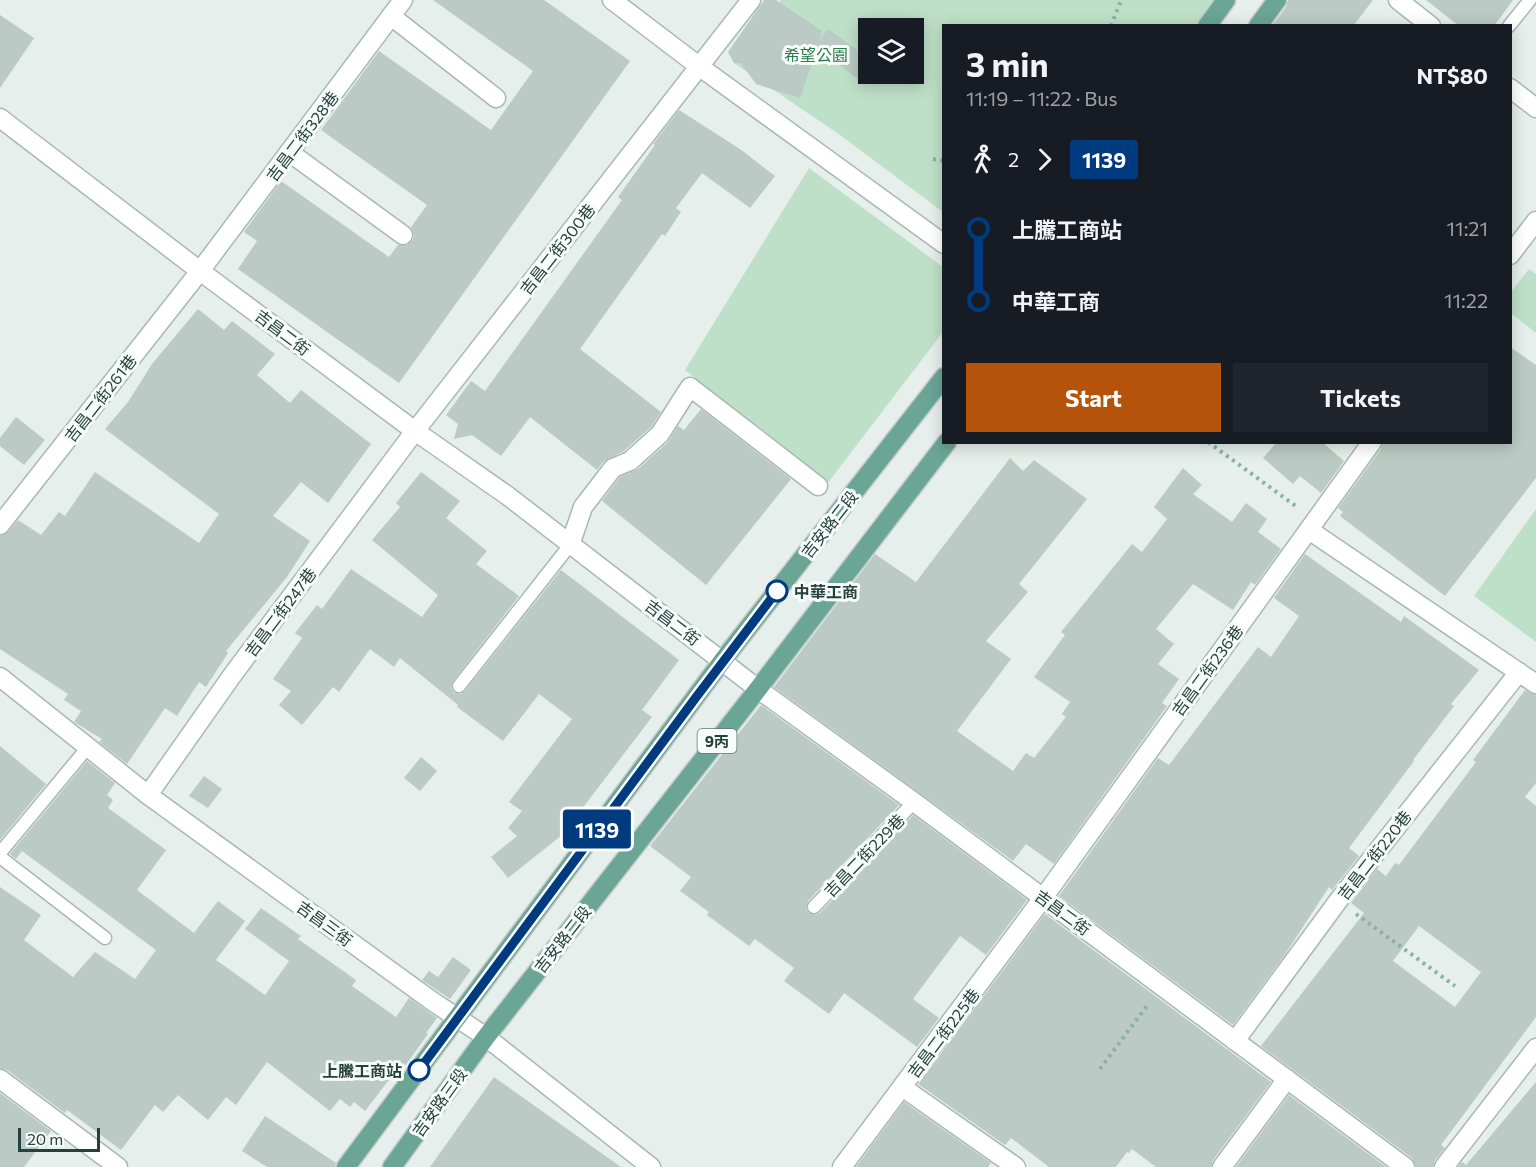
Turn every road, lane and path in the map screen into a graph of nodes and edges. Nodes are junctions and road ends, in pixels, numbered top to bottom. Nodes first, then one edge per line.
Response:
1 (403, 0) edge
2 (612, 0) edge
3 (751, 0) edge
4 (1121, 0) edge
5 (1226, 0) edge
6 (1277, 0) edge
7 (1398, 0) edge
8 (1530, 0) edge
9 (391, 16) junction
10 (1112, 24) edge
11 (1208, 24) edge
12 (1259, 24) edge
13 (1428, 24) edge
14 (1511, 24) edge
15 (700, 67) junction
16 (1512, 90) edge
17 (496, 98) dead end
18 (1536, 108) edge
19 (0, 118) edge
20 (289, 152) junction
21 (933, 159) dead end
22 (942, 161) edge
23 (1536, 221) edge
24 (403, 235) dead end
25 (942, 243) edge
26 (1512, 252) edge
27 (200, 271) junction
28 (942, 380) edge
29 (415, 431) junction
30 (945, 444) edge
31 (1211, 444) edge
32 (1371, 444) edge
33 (818, 486) dead end
34 (1299, 508) dead end
35 (0, 525) edge
36 (1309, 530) junction
37 (570, 545) junction
38 (723, 660) junction
39 (1519, 672) junction
40 (0, 677) edge
41 (1536, 684) edge
42 (459, 686) dead end
43 (758, 689) junction
44 (88, 747) junction
45 (148, 795) junction
46 (914, 802) junction
47 (0, 855) edge
48 (1043, 898) junction
49 (1338, 901) junction
50 (814, 908) dead end
51 (105, 938) dead end
52 (1162, 986) junction
53 (1455, 986) dead end
54 (457, 1018) junction
55 (486, 1037) junction
56 (1234, 1041) junction
57 (1536, 1048) edge
58 (1100, 1069) dead end
59 (0, 1079) edge
60 (1287, 1079) junction
61 (902, 1087) junction
62 (118, 1167) edge
63 (346, 1167) edge
64 (392, 1167) edge
65 (651, 1167) edge
66 (842, 1167) edge
67 (1016, 1167) edge
68 (1222, 1167) edge
69 (1405, 1167) edge
70 (1444, 1167) edge

1 - 9 street, 吉昌二街328巷
2 - 15 street
3 - 15 street, 吉昌二街300巷
4 - 10 path
5 - 11 main road
6 - 12 main road
7 - 13 street
8 - 14 lane
9 - 17 street
9 - 20 street, 吉昌二街328巷
15 - 25 street
15 - 29 street, 吉昌二街300巷
16 - 18 street
19 - 27 street, 吉昌二街
20 - 24 street
20 - 27 street, 吉昌二街328巷
21 - 22 path
23 - 26 street
27 - 29 street, 吉昌二街
27 - 35 street, 吉昌二街261巷
28 - 38 main road, 吉安路二段 / 9丙
29 - 37 street, 吉昌二街
29 - 45 street, 吉昌二街247巷
30 - 43 main road, 吉安路二段 / 9丙
31 - 34 path
32 - 36 street, 吉昌二街236巷
33 - 37 street
36 - 39 street
36 - 48 street, 吉昌二街236巷
37 - 38 street, 吉昌二街
37 - 42 lane
38 - 43 street, 吉昌二街
38 - 54 main road, 吉安路二段 / 9丙
39 - 41 street
39 - 49 street, 吉昌二街220巷
40 - 44 street, 吉昌三街
43 - 46 street, 吉昌二街
43 - 55 main road, 吉安路二段 / 9丙
44 - 45 street, 吉昌三街
44 - 47 lane
45 - 54 street, 吉昌三街
46 - 48 street, 吉昌二街
46 - 50 lane, 吉昌二街229巷
47 - 51 lane
48 - 52 street, 吉昌二街
48 - 61 street, 吉昌二街225巷
49 - 53 path
49 - 56 street, 吉昌二街220巷
52 - 56 street, 吉昌二街
52 - 58 path
54 - 55 street, 吉昌三街
54 - 63 main road, 9丙
55 - 64 main road, 吉安路三段 / 9丙
55 - 65 street, 吉昌三街
56 - 60 street, 吉昌二街
57 - 70 street
59 - 62 street
60 - 68 street
60 - 69 street, 吉昌二街
61 - 66 street, 吉昌二街225巷
61 - 67 street

